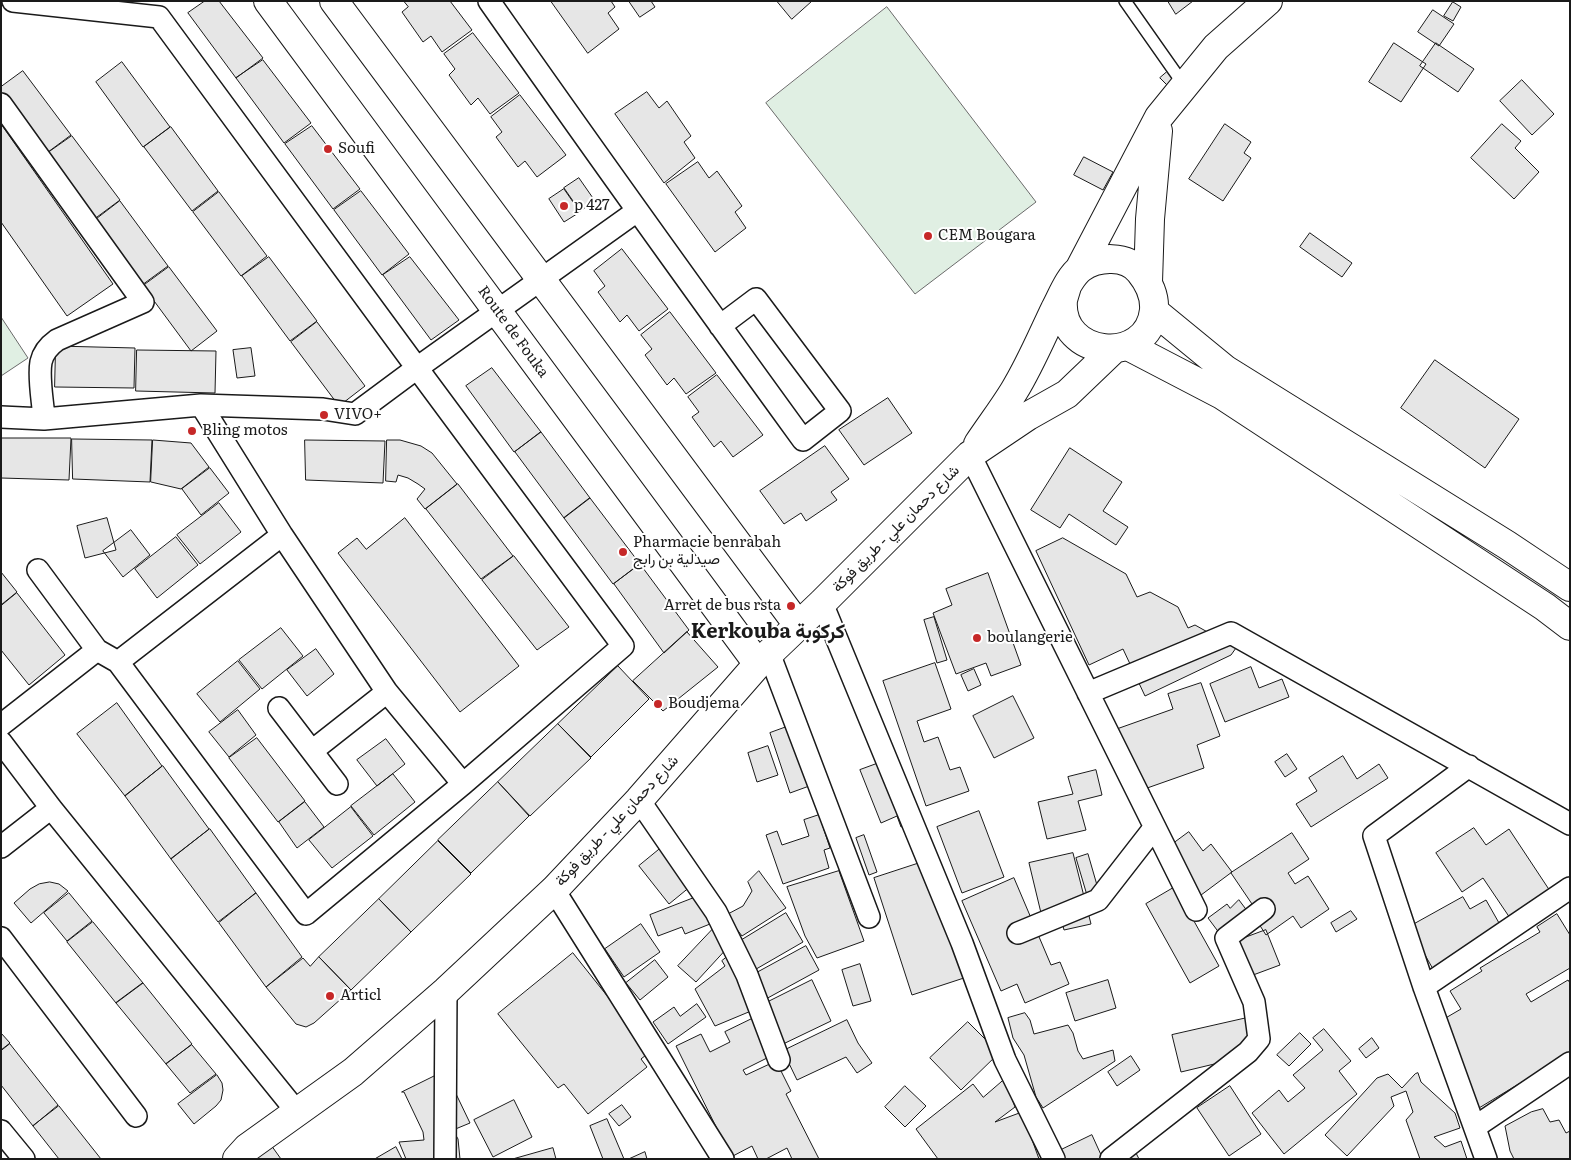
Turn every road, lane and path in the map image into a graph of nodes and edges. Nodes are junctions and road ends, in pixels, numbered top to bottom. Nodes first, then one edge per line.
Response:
1 (13, 1) edge
2 (268, 1) edge
3 (334, 1) edge
4 (488, 1) edge
5 (1125, 1) edge
6 (1268, 1) edge
7 (1184, 85) junction
8 (1, 104) edge
9 (1159, 117) junction
10 (637, 211) junction
11 (1074, 277) junction
12 (540, 280) junction
13 (1148, 282) junction
14 (498, 311) junction
15 (1154, 311) junction
16 (720, 326) junction
17 (1120, 348) junction
18 (417, 368) junction
19 (201, 405) junction
20 (1, 417) edge
21 (44, 419) junction
22 (970, 455) junction
23 (282, 535) junction
24 (38, 570) dead end
25 (1570, 587) edge
26 (822, 603) junction
27 (798, 625) junction
28 (1570, 626) edge
29 (97, 650) junction
30 (763, 658) junction
31 (118, 662) junction
32 (387, 692) junction
33 (1088, 693) junction
34 (280, 708) dead end
35 (1, 725) edge
36 (1, 742) edge
37 (312, 751) junction
38 (1469, 766) junction
39 (337, 784) dead end
40 (463, 784) junction
41 (639, 800) junction
42 (51, 808) junction
43 (1570, 824) edge
44 (1154, 828) junction
45 (1, 847) edge
46 (1570, 888) edge
47 (554, 890) junction
48 (1264, 909) dead end
49 (1196, 910) dead end
50 (869, 917) dead end
51 (1018, 933) dead end
52 (1, 938) edge
53 (1424, 987) junction
54 (446, 991) junction
55 (779, 1060) dead end
56 (1570, 1063) edge
57 (297, 1112) junction
58 (136, 1116) dead end
59 (1475, 1127) junction
60 (1, 1131) edge
61 (24, 1159) edge
62 (237, 1159) edge
63 (445, 1159) edge
64 (723, 1159) edge
65 (1054, 1159) edge
66 (1111, 1159) edge
67 (1486, 1159) edge

1 - 18 street
2 - 14 main road, Route de Fouka
3 - 12 main road
4 - 10 street
5 - 7 lane
6 - 7 main road, شارع دحمان علي - طريق فوكة
7 - 9 main road, شارع دحمان علي - طريق فوكة
8 - 21 street
9 - 11 main road, شارع دحمان علي - طريق فوكة
9 - 13 main road
10 - 12 street
10 - 16 street
11 - 13 main road
11 - 17 main road
11 - 22 main road, شارع دحمان علي - طريق فوكة
12 - 14 street
12 - 27 main road
13 - 15 main road
14 - 18 street
14 - 30 main road, Route de Fouka
15 - 17 main road
15 - 25 main road
16 - 16 street
17 - 22 main road, شارع دحمان علي - طريق فوكة
17 - 28 main road
18 - 19 street
18 - 40 street
19 - 21 street
19 - 23 street
20 - 21 street
22 - 26 main road, شارع دحمان علي - طريق فوكة
22 - 33 street
23 - 31 street
23 - 32 street
24 - 29 street
26 - 27 main road, شارع دحمان علي - طريق فوكة
26 - 65 street
27 - 30 main road, شارع دحمان علي - طريق فوكة
29 - 31 street
29 - 35 street
30 - 41 main road, شارع دحمان علي - طريق فوكة
30 - 50 street
31 - 40 street
32 - 37 street
32 - 40 street
33 - 38 street
33 - 44 street
34 - 37 street
36 - 42 street
37 - 39 street
38 - 43 street
38 - 53 street
41 - 47 main road, شارع دحمان علي - طريق فوكة
41 - 55 street
42 - 45 street
42 - 57 street
44 - 49 street
44 - 51 street
46 - 53 street
47 - 54 main road, شارع دحمان علي - طريق فوكة
47 - 64 street
48 - 66 street
52 - 58 street
53 - 59 street
54 - 57 main road, شارع دحمان علي - طريق فوكة
54 - 63 street
56 - 59 street
57 - 62 main road, شارع دحمان علي - طريق فوكة
59 - 67 street
60 - 61 street

